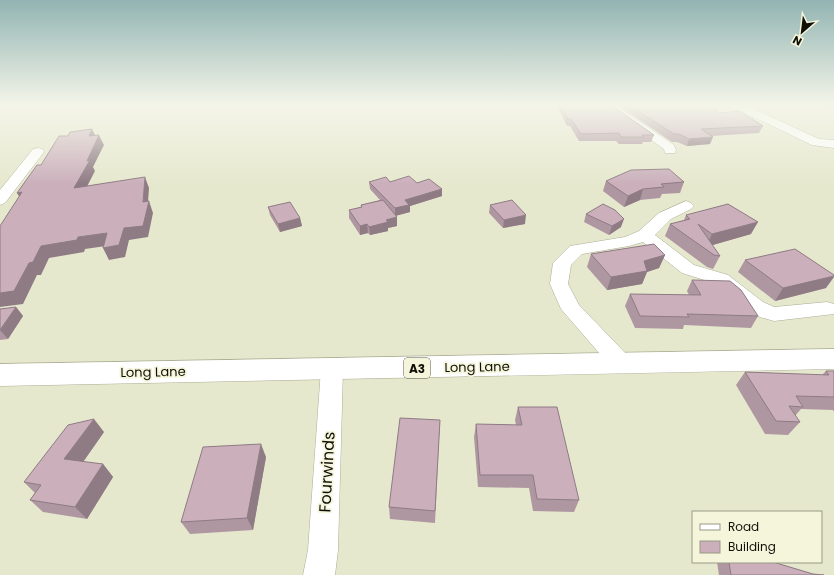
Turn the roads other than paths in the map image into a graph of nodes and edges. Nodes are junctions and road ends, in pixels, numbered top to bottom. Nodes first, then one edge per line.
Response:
1 (645, 131) edge
2 (792, 131) edge
3 (834, 144) edge
4 (670, 150) dead end
5 (38, 152) dead end
6 (0, 200) edge
7 (686, 206) dead end
8 (645, 235) junction
9 (827, 309) dead end
10 (834, 358) edge
11 (621, 363) junction
12 (332, 369) junction
13 (0, 375) edge
14 (319, 575) edge

1 - 4 street
2 - 3 street
5 - 6 street
7 - 8 street
8 - 9 street
8 - 11 street
10 - 11 main road, Long Lane / A3
11 - 12 main road, Long Lane / A3
12 - 13 main road, Long Lane / A3
12 - 14 street, Fourwinds

